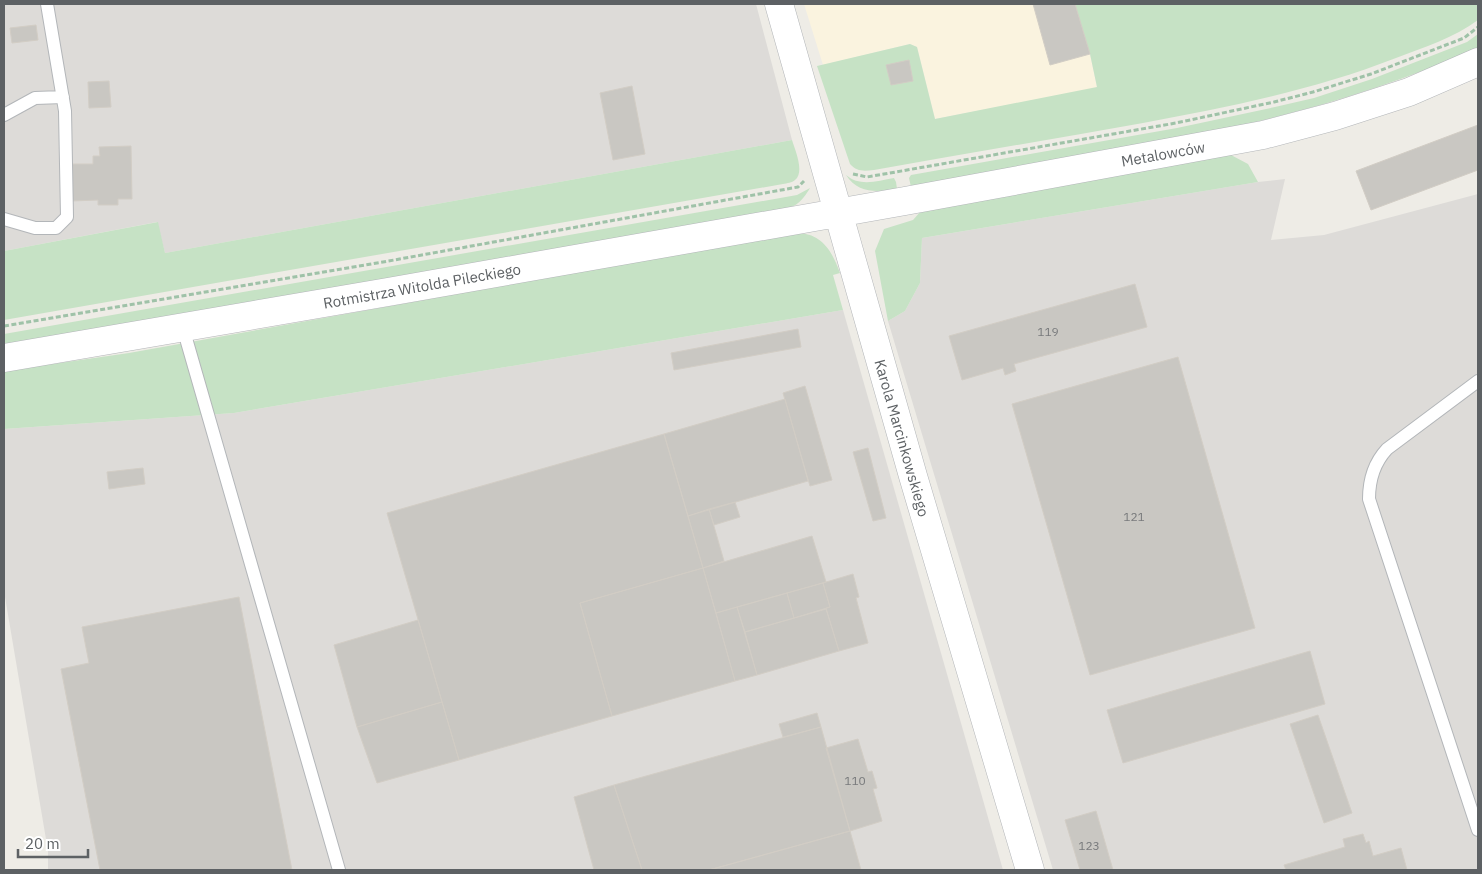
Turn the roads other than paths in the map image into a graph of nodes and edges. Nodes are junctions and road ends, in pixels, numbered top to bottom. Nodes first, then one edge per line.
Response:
1 (47, 4) edge
2 (779, 4) edge
3 (1478, 62) edge
4 (63, 97) junction
5 (4, 115) edge
6 (839, 212) junction
7 (4, 219) edge
8 (183, 328) junction
9 (4, 358) edge
10 (1478, 382) edge
11 (1478, 830) edge
12 (339, 870) edge
13 (1030, 870) edge

1 - 4 lane
2 - 6 street, Karola Marcinkowskiego
3 - 6 street, Metalowców
4 - 5 lane
4 - 7 lane
6 - 8 street, Rotmistrza Witolda Pileckiego
6 - 13 street, Karola Marcinkowskiego
8 - 9 street, Rotmistrza Witolda Pileckiego
8 - 12 lane
10 - 11 lane

